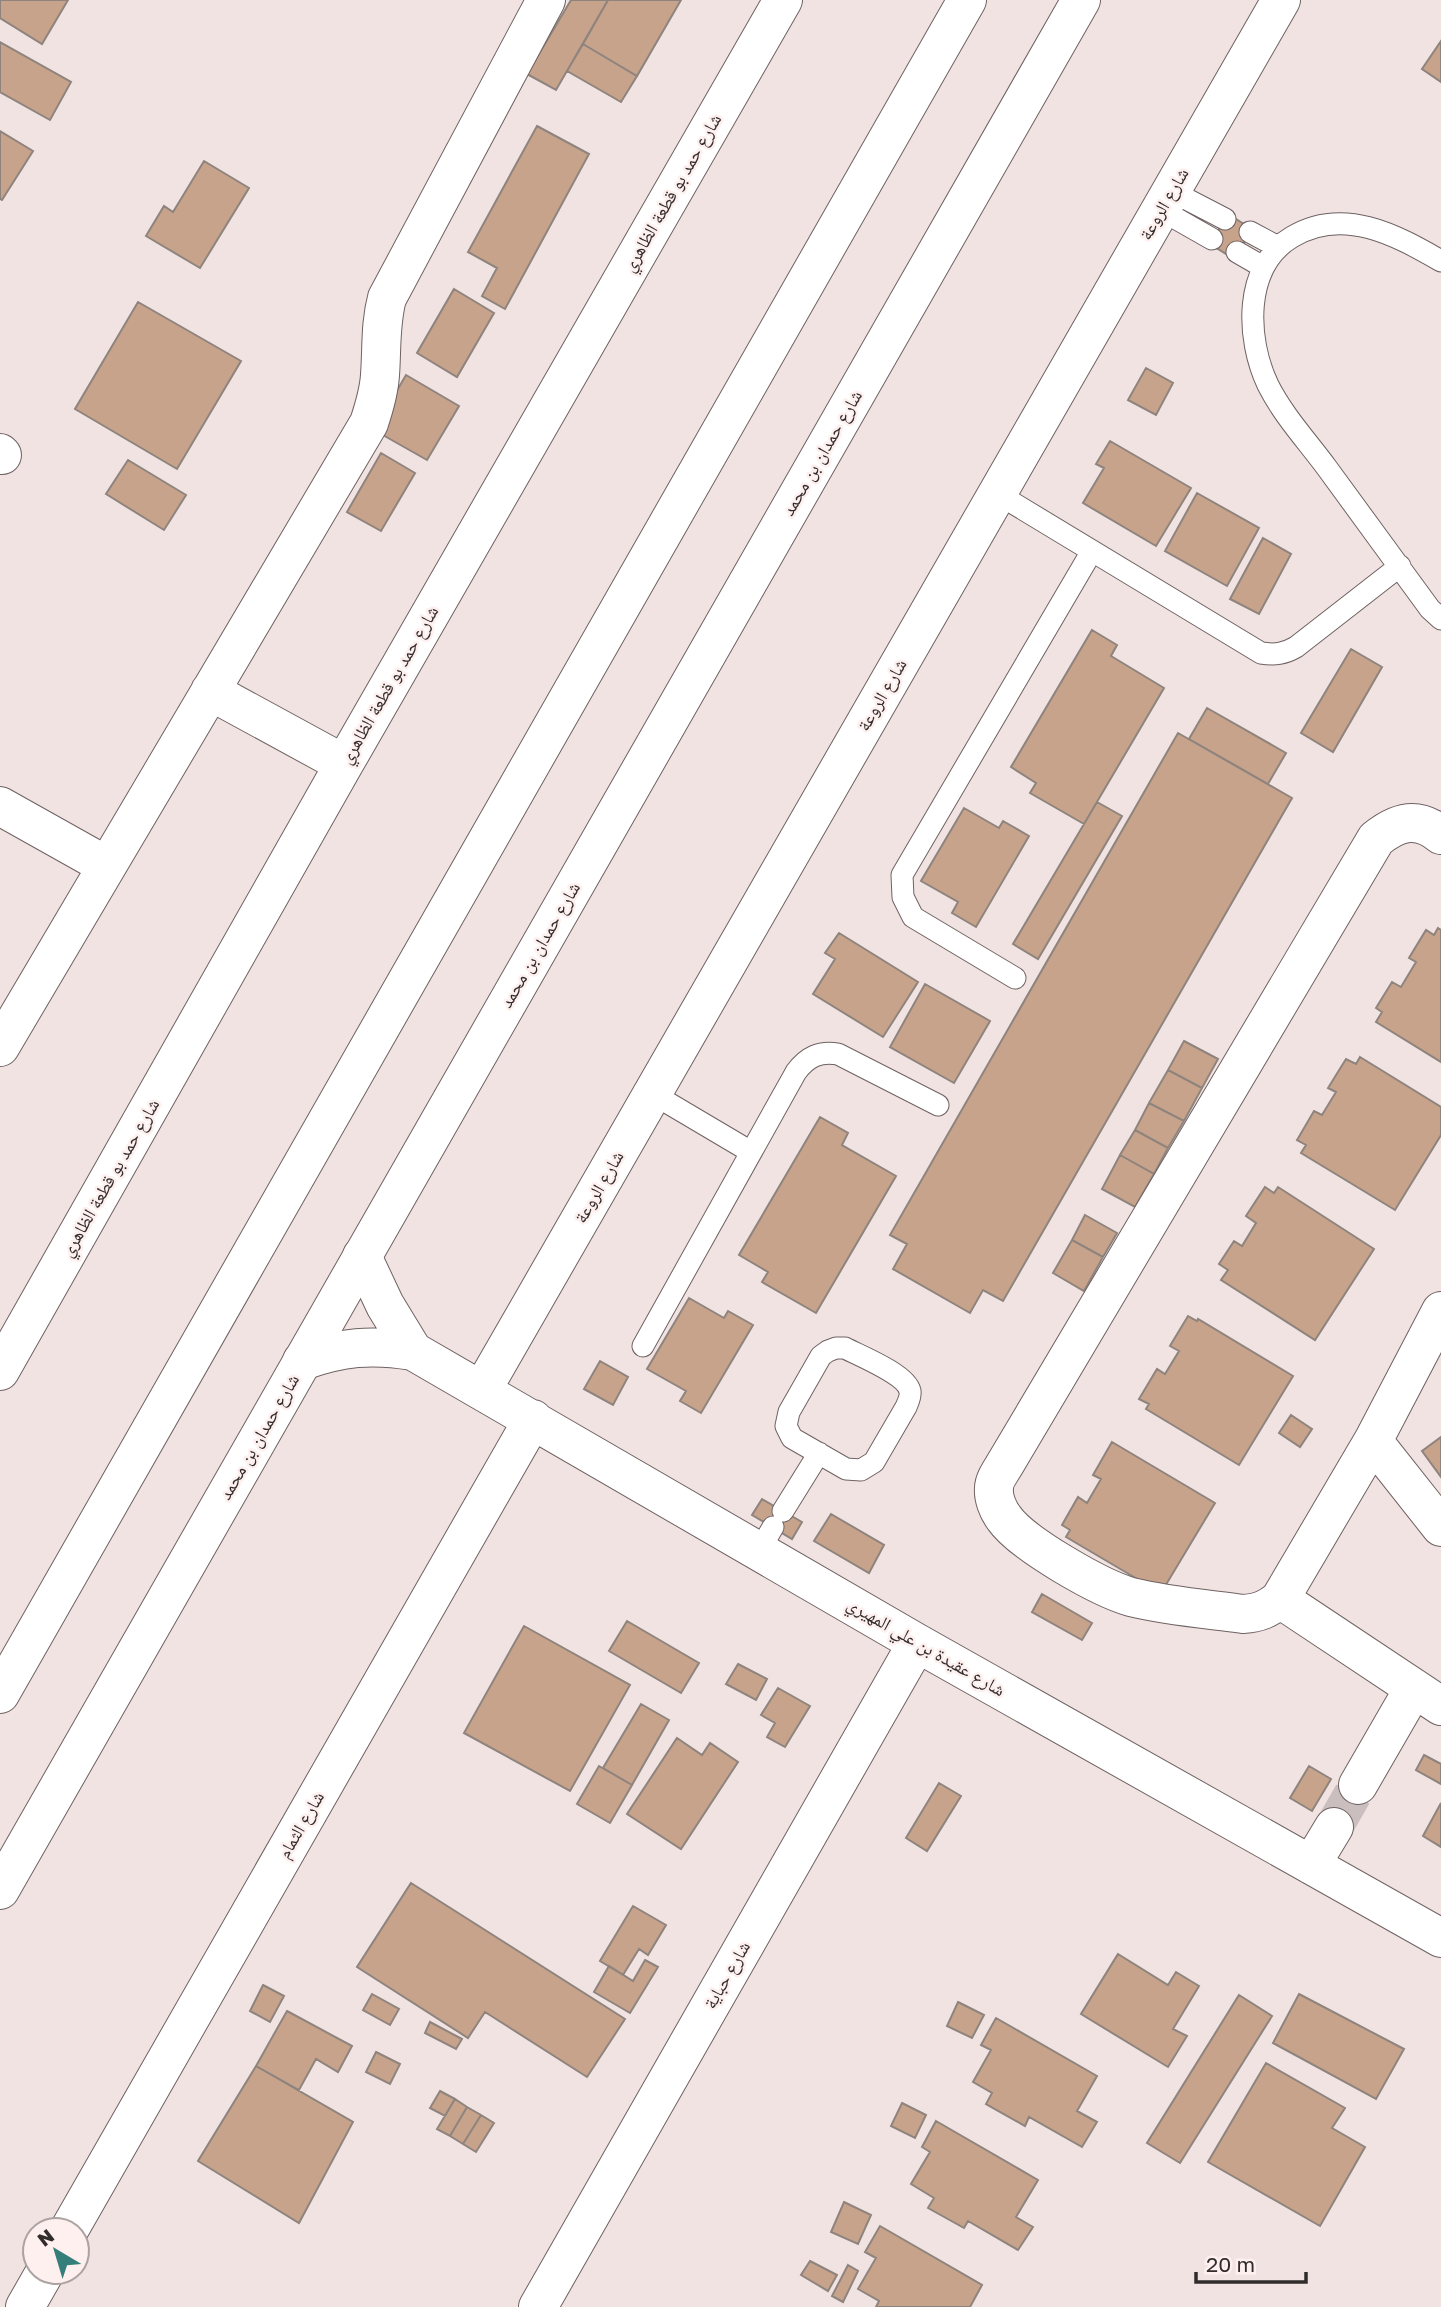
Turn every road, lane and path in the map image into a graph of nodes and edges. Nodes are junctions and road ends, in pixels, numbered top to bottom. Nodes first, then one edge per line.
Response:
1 (546, 0) edge
2 (783, 0) edge
3 (1081, 0) edge
4 (1282, 0) edge
5 (955, 10) edge
6 (1166, 201) junction
7 (1225, 219) dead end
8 (1250, 232) dead end
9 (1212, 239) dead end
10 (1278, 247) junction
11 (1237, 252) dead end
12 (1441, 261) edge
13 (1263, 267) junction
14 (998, 494) junction
15 (1092, 551) junction
16 (1400, 566) junction
17 (1441, 619) edge
18 (211, 691) junction
19 (344, 764) junction
20 (0, 806) edge
21 (1441, 835) edge
22 (107, 866) junction
23 (1015, 978) dead end
24 (0, 1047) edge
25 (653, 1094) junction
26 (939, 1105) dead end
27 (751, 1152) junction
28 (362, 1256) junction
29 (1441, 1311) edge
30 (643, 1346) dead end
31 (412, 1351) junction
32 (302, 1362) junction
33 (0, 1371) edge
34 (482, 1390) junction
35 (533, 1419) junction
36 (1373, 1440) junction
37 (819, 1453) junction
38 (1441, 1527) edge
39 (772, 1530) junction
40 (1280, 1599) junction
41 (917, 1643) junction
42 (0, 1694) edge
43 (1428, 1697) edge
44 (1358, 1785) tunnel mouth
45 (1334, 1827) tunnel mouth
46 (1311, 1865) junction
47 (0, 1890) edge
48 (1441, 1938) edge
49 (77, 2216) edge
50 (37, 2286) edge
51 (24, 2307) edge
52 (538, 2307) edge

1 - 18 street
2 - 19 street, شارع حمد بو قطعة الظاهري
3 - 28 street, شارع حمدان بن محمد
4 - 6 street, شارع الروعة
5 - 42 street
6 - 7 lane
6 - 9 lane
6 - 14 street, شارع الروعة
8 - 10 lane
10 - 12 lane
10 - 13 lane
11 - 13 lane
13 - 16 lane
14 - 15 lane
14 - 25 street, شارع الروعة
15 - 16 lane
15 - 23 lane
16 - 17 lane
18 - 19 street
18 - 22 street
19 - 33 street, شارع حمد بو قطعة الظاهري
20 - 22 street
21 - 40 street
22 - 24 street
25 - 27 lane
25 - 34 street, شارع الروعة
26 - 27 lane
27 - 30 lane
28 - 31 street
28 - 32 street, شارع حمدان بن محمد
29 - 36 street
31 - 32 street, شارع عقيدة بن علي المهيري
31 - 34 street, شارع عقيدة بن علي المهيري
32 - 47 street, شارع حمدان بن محمد
34 - 35 street, شارع عقيدة بن علي المهيري
35 - 39 street, شارع عقيدة بن علي المهيري
35 - 49 street, شارع الثمام
36 - 38 street
36 - 40 street
37 - 37 lane
37 - 39 lane
39 - 41 street, شارع عقيدة بن علي المهيري
40 - 43 street
41 - 46 street, شارع عقيدة بن علي المهيري
41 - 52 street, شارع حباية
43 - 44 street
45 - 46 street
46 - 48 street, شارع عقيدة بن علي المهيري
50 - 51 street

